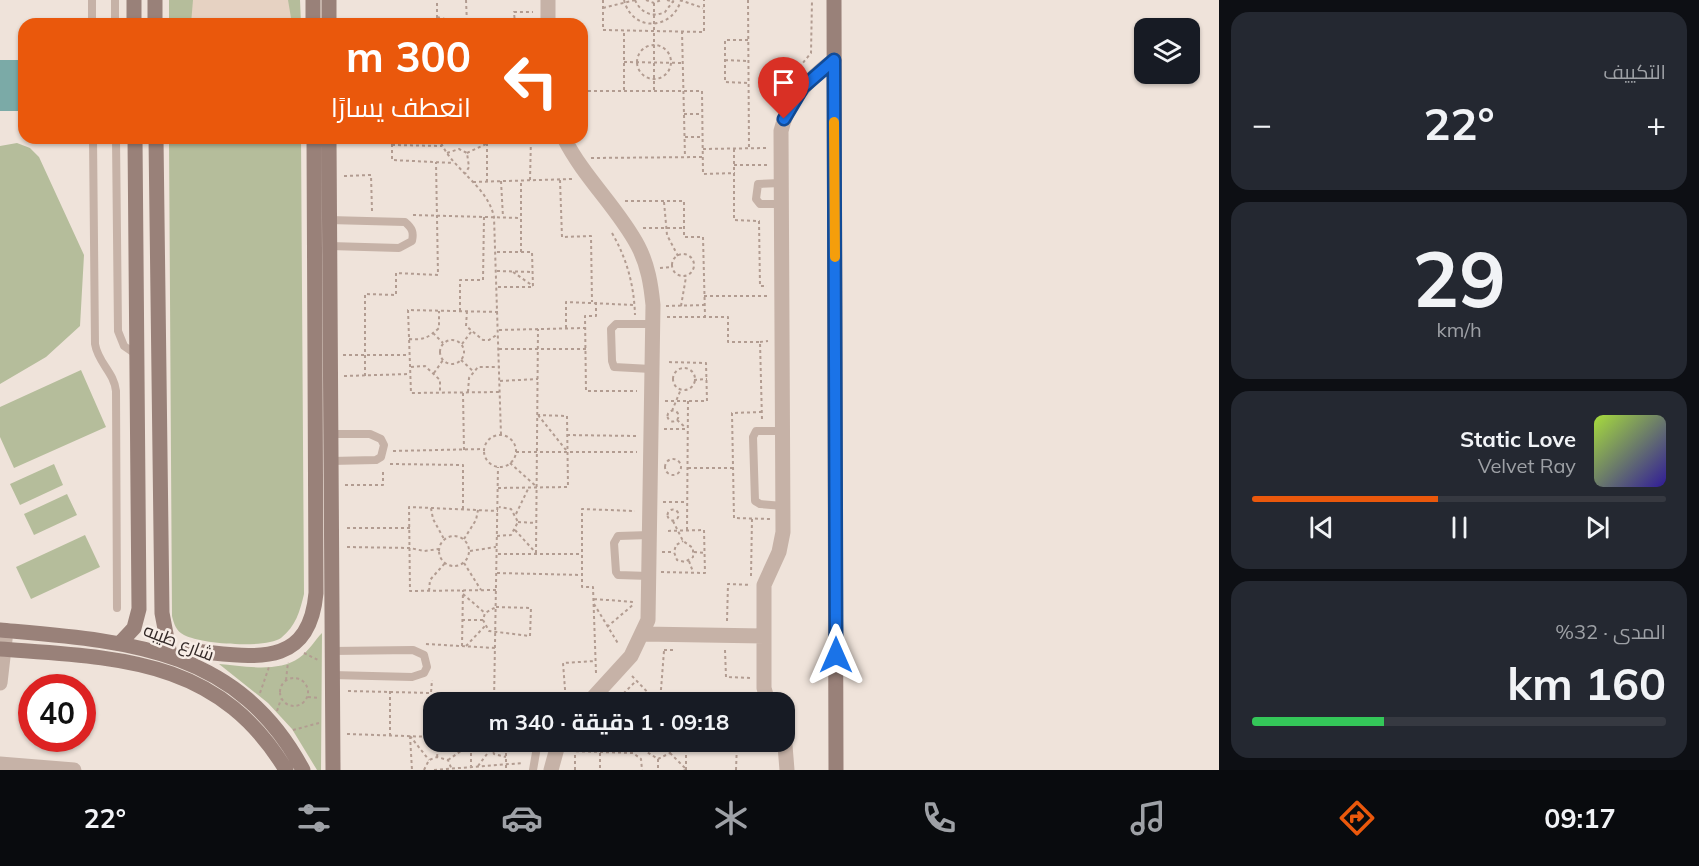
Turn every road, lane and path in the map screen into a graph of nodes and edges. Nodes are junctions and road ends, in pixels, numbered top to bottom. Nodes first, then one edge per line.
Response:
1 (92, 0) edge
2 (115, 0) edge
3 (134, 0) edge
4 (155, 0) edge
5 (313, 0) edge
6 (329, 0) edge
7 (437, 0) edge
8 (466, 0) edge
9 (548, 0) edge
10 (603, 0) edge
11 (635, 0) edge
12 (646, 0) edge
13 (661, 0) edge
14 (667, 0) edge
15 (681, 0) edge
16 (704, 0) edge
17 (748, 0) edge
18 (812, 0) edge
19 (834, 0) edge
20 (624, 1) edge
21 (674, 1) edge
22 (654, 3) junction
23 (603, 8) junction
24 (704, 8) junction
25 (537, 12) dead end
26 (653, 15) junction
27 (437, 17) joint
28 (92, 18) edge
29 (115, 18) edge
30 (134, 18) edge
31 (155, 18) edge
32 (313, 18) edge
33 (329, 18) edge
34 (441, 18) edge
35 (466, 18) edge
36 (514, 18) edge
37 (548, 18) edge
38 (653, 24) junction
39 (624, 30) junction
40 (654, 30) junction
41 (682, 31) junction
42 (748, 40) junction
43 (654, 45) junction
44 (813, 47) dead end
45 (725, 60) junction
46 (834, 60) junction
47 (748, 61) junction
48 (624, 62) junction
49 (636, 62) junction
50 (654, 62) junction
51 (671, 63) junction
52 (683, 63) junction
53 (654, 80) junction
54 (748, 83) junction
55 (588, 91) edge
56 (624, 92) junction
57 (654, 92) junction
58 (684, 92) junction
59 (684, 114) junction
60 (702, 114) junction
61 (685, 137) junction
62 (702, 137) junction
63 (93, 144) edge
64 (116, 144) edge
65 (135, 144) edge
66 (156, 144) edge
67 (314, 144) edge
68 (329, 144) edge
69 (485, 144) edge
70 (487, 144) edge
71 (531, 144) edge
72 (567, 144) edge
73 (392, 145) joint
74 (442, 146) joint
75 (702, 148) junction
76 (749, 148) junction
77 (766, 148) dead end
78 (734, 149) junction
79 (447, 153) junction
80 (467, 153) junction
81 (685, 157) junction
82 (703, 157) junction
83 (585, 158) dead end
84 (436, 162) junction
85 (454, 163) junction
86 (734, 165) junction
87 (767, 165) dead end
88 (570, 170) dead end
89 (735, 173) junction
90 (465, 174) junction
91 (340, 176) dead end
92 (530, 180) junction
93 (561, 180) junction
94 (501, 181) junction
95 (521, 181) junction
96 (473, 182) junction
97 (487, 182) junction
98 (781, 183) junction
99 (624, 201) dead end
100 (664, 202) junction
101 (781, 204) junction
102 (372, 214) dead end
103 (404, 215) dead end
104 (437, 216) junction
105 (484, 217) junction
106 (494, 217) junction
107 (503, 218) junction
108 (521, 218) junction
109 (329, 220) junction
110 (610, 231) dead end
111 (330, 246) junction
112 (497, 252) junction
113 (521, 252) junction
114 (678, 256) junction
115 (657, 262) dead end
116 (672, 267) junction
117 (659, 268) junction
118 (694, 268) junction
119 (704, 268) junction
120 (497, 271) junction
121 (513, 272) junction
122 (533, 272) junction
123 (662, 277) dead end
124 (686, 277) junction
125 (533, 286) junction
126 (498, 287) junction
127 (704, 296) junction
128 (664, 299) dead end
129 (594, 302) junction
130 (635, 305) junction
131 (705, 305) junction
132 (681, 306) junction
133 (439, 311) junction
134 (460, 311) junction
135 (467, 311) junction
136 (498, 312) junction
137 (705, 317) junction
138 (658, 321) junction
139 (635, 324) junction
140 (566, 328) junction
141 (585, 328) junction
142 (538, 329) junction
143 (499, 331) junction
144 (472, 332) junction
145 (433, 333) junction
146 (409, 339) junction
147 (771, 341) dead end
148 (760, 342) junction
149 (443, 343) junction
150 (462, 344) junction
151 (499, 349) junction
152 (538, 349) junction
153 (586, 349) junction
154 (137, 355) junction
155 (365, 355) junction
156 (409, 355) junction
157 (331, 356) junction
158 (443, 360) junction
159 (461, 360) junction
160 (666, 362) dead end
161 (685, 362) junction
162 (410, 367) junction
163 (500, 367) junction
164 (685, 368) junction
165 (651, 369) junction
166 (474, 372) junction
167 (434, 373) junction
168 (410, 374) junction
169 (365, 376) junction
170 (331, 377) junction
171 (538, 379) junction
172 (707, 379) junction
173 (694, 380) junction
174 (500, 381) junction
175 (681, 389) junction
176 (637, 391) dead end
177 (500, 392) junction
178 (440, 393) junction
179 (463, 393) junction
180 (468, 393) junction
181 (676, 400) junction
182 (656, 401) dead end
183 (688, 401) junction
184 (672, 411) junction
185 (762, 412) junction
186 (538, 415) junction
187 (677, 420) junction
188 (656, 429) dead end
189 (688, 429) junction
190 (762, 430) junction
191 (783, 431) junction
192 (331, 434) junction
193 (501, 435) junction
194 (567, 435) junction
195 (637, 436) dead end
196 (483, 449) junction
197 (464, 450) junction
198 (384, 451) junction
199 (568, 451) junction
200 (516, 452) junction
201 (537, 452) junction
202 (637, 452) dead end
203 (332, 461) junction
204 (510, 463) junction
205 (498, 467) junction
206 (687, 468) junction
207 (733, 468) junction
208 (681, 469) junction
209 (687, 475) junction
210 (343, 485) dead end
211 (529, 487) junction
212 (537, 487) junction
213 (498, 488) junction
214 (687, 502) junction
215 (656, 503) dead end
216 (783, 506) junction
217 (431, 508) junction
218 (498, 509) junction
219 (463, 510) junction
220 (478, 510) junction
221 (687, 510) junction
222 (637, 511) dead end
223 (516, 514) junction
224 (678, 514) junction
225 (752, 519) junction
226 (771, 519) dead end
227 (673, 521) junction
228 (518, 522) junction
229 (536, 522) junction
230 (344, 528) dead end
231 (410, 528) junction
232 (515, 531) junction
233 (678, 531) junction
234 (687, 531) junction
235 (653, 533) junction
236 (497, 536) junction
237 (444, 539) junction
238 (464, 539) junction
239 (683, 541) junction
240 (344, 547) dead end
241 (497, 547) junction
242 (410, 548) junction
243 (439, 549) junction
244 (470, 551) junction
245 (674, 552) junction
246 (694, 552) junction
247 (536, 553) junction
248 (656, 553) dead end
249 (705, 553) junction
250 (497, 554) junction
251 (582, 554) junction
252 (689, 561) junction
253 (445, 563) junction
254 (464, 563) junction
255 (497, 573) junction
256 (693, 573) junction
257 (583, 575) junction
258 (647, 575) junction
259 (751, 585) junction
260 (481, 590) junction
261 (496, 590) junction
262 (429, 591) junction
263 (463, 592) junction
264 (751, 595) dead end
265 (593, 599) junction
266 (636, 602) junction
267 (594, 604) junction
268 (496, 607) junction
269 (117, 608) dead end
270 (635, 610) dead end
271 (485, 613) junction
272 (462, 620) junction
273 (483, 620) junction
274 (730, 623) dead end
275 (485, 626) junction
276 (607, 627) junction
277 (3, 630) edge
278 (496, 633) junction
279 (643, 634) junction
280 (764, 636) junction
281 (624, 641) dead end
282 (121, 642) junction
283 (665, 642) junction
284 (2, 649) edge
285 (715, 649) dead end
286 (725, 649) junction
287 (732, 649) dead end
288 (674, 650) dead end
289 (283, 651) junction
290 (332, 651) junction
291 (175, 657) junction
292 (595, 661) junction
293 (603, 668) dead end
294 (630, 674) dead end
295 (332, 675) junction
296 (756, 678) dead end
297 (636, 681) junction
298 (0, 683) edge
299 (390, 691) dead end
300 (494, 692) edge
301 (567, 692) edge
302 (591, 692) edge
303 (625, 692) edge
304 (647, 692) edge
305 (657, 692) edge
306 (765, 692) edge
307 (259, 697) dead end
308 (281, 699) junction
309 (276, 714) dead end
310 (333, 717) junction
311 (290, 731) dead end
312 (341, 734) dead end
313 (390, 736) junction
314 (410, 736) junction
315 (423, 737) edge
316 (438, 752) edge
317 (458, 752) edge
318 (471, 752) edge
319 (488, 752) edge
320 (492, 752) edge
321 (506, 752) edge
322 (561, 752) edge
323 (575, 752) joint
324 (648, 752) edge
325 (686, 752) edge
326 (737, 752) edge
327 (783, 752) edge
328 (600, 753) junction
329 (670, 753) joint
330 (437, 757) junction
331 (506, 758) junction
332 (658, 759) junction
333 (429, 760) junction
334 (448, 760) junction
335 (506, 763) junction
336 (0, 764) edge
337 (471, 766) junction
338 (478, 766) junction
339 (534, 766) edge
340 (452, 769) edge
341 (74, 770) edge
342 (286, 770) edge
343 (303, 770) edge
344 (333, 770) edge
345 (412, 770) edge
346 (424, 770) edge
347 (434, 770) edge
348 (506, 770) edge
349 (551, 770) edge
350 (575, 770) edge
351 (600, 770) edge
352 (642, 770) edge
353 (658, 770) edge
354 (686, 770) edge
355 (736, 770) edge
356 (786, 770) edge
357 (836, 770) edge

1 - 28 lane
2 - 29 lane
3 - 30 street
4 - 31 street
5 - 32 street
6 - 33 street
7 - 27 path
8 - 35 path
9 - 37 street
10 - 23 path
11 - 20 path
11 - 26 path
12 - 22 path
13 - 22 path
14 - 21 path
15 - 24 path
15 - 38 path
16 - 24 path
17 - 42 path
18 - 44 path
19 - 46 street
20 - 23 path
20 - 38 path
21 - 26 path
22 - 26 path
23 - 39 path
24 - 41 path
25 - 36 path
26 - 38 path
27 - 34 path
38 - 40 path
39 - 40 path
39 - 48 path
40 - 41 path
40 - 43 path
41 - 52 path
42 - 45 path
42 - 47 path
43 - 49 path
43 - 50 path
43 - 51 path
45 - 47 path
45 - 54 path
46 - 98 street
46 - 357 street
47 - 54 path
48 - 49 path
48 - 56 path
49 - 50 path
49 - 53 path
50 - 51 path
50 - 53 path
51 - 52 path
51 - 53 path
52 - 58 path
53 - 57 path
54 - 76 path
55 - 56 path
56 - 57 path
57 - 58 path
58 - 59 path
58 - 60 path
59 - 60 path
59 - 61 path
60 - 62 path
61 - 62 path
61 - 81 path
62 - 75 path
63 - 269 lane
64 - 154 lane
65 - 154 street
66 - 291 street
67 - 289 street
68 - 109 street
69 - 80 path
70 - 97 path
71 - 92 path
72 - 138 street
73 - 74 path
73 - 84 path
74 - 79 path
75 - 78 path
75 - 82 path
76 - 77 path
76 - 78 path
78 - 86 path
79 - 80 path
79 - 85 path
80 - 90 path
81 - 82 path
81 - 83 path
82 - 89 path
84 - 85 path
84 - 104 path
85 - 90 path
86 - 87 path
86 - 89 path
88 - 93 path
89 - 127 path
90 - 96 path
91 - 102 path
92 - 93 path
92 - 95 path
93 - 129 path
94 - 95 path
94 - 97 path
94 - 107 path
95 - 108 path
96 - 97 path
96 - 106 path
98 - 101 street
98 - 101 lane
99 - 100 path
100 - 114 path
100 - 119 path
101 - 191 street
103 - 104 path
104 - 105 path
104 - 155 path
105 - 106 path
105 - 134 path
106 - 107 path
106 - 112 path
107 - 108 path
108 - 113 path
109 - 111 street
109 - 111 lane
110 - 130 path
111 - 157 street
112 - 113 path
112 - 120 path
113 - 122 path
114 - 116 path
114 - 118 path
115 - 117 path
116 - 117 path
116 - 124 path
117 - 123 path
118 - 119 path
118 - 124 path
119 - 127 path
120 - 121 path
120 - 126 path
121 - 122 path
121 - 125 path
122 - 125 path
124 - 132 path
125 - 126 path
126 - 136 path
127 - 131 path
128 - 132 path
129 - 130 path
129 - 140 path
129 - 141 path
130 - 139 path
131 - 132 path
131 - 137 path
133 - 134 path
133 - 145 path
133 - 146 path
134 - 135 path
135 - 136 path
135 - 144 path
136 - 143 path
137 - 138 path
137 - 148 path
138 - 139 lane
138 - 165 street
139 - 165 lane
140 - 141 path
140 - 142 path
141 - 153 path
142 - 143 path
142 - 152 path
143 - 144 path
143 - 151 path
144 - 150 path
145 - 146 path
145 - 149 path
146 - 156 path
147 - 148 path
148 - 185 path
149 - 150 path
149 - 158 path
150 - 159 path
151 - 152 path
151 - 163 path
152 - 153 path
152 - 171 path
153 - 176 path
154 - 282 street
155 - 156 path
155 - 157 path
155 - 169 path
156 - 162 path
157 - 170 street
158 - 159 path
158 - 167 path
159 - 166 path
160 - 161 path
161 - 164 path
161 - 172 path
162 - 167 path
162 - 168 path
163 - 166 path
163 - 174 path
164 - 173 path
164 - 175 path
165 - 235 street
166 - 180 path
167 - 178 path
168 - 169 path
168 - 178 path
169 - 170 path
170 - 192 street
171 - 174 path
171 - 186 path
172 - 173 path
172 - 183 path
173 - 175 path
174 - 177 path
175 - 181 path
177 - 180 path
177 - 193 path
178 - 179 path
179 - 180 path
179 - 197 path
181 - 182 path
181 - 183 path
181 - 184 path
183 - 189 path
184 - 187 path
184 - 187 path
185 - 190 path
185 - 207 path
186 - 194 path
186 - 199 path
186 - 201 path
187 - 189 path
188 - 189 path
189 - 206 path
190 - 191 lane
190 - 216 lane
191 - 216 street
192 - 198 lane
192 - 203 street
193 - 196 path
193 - 200 path
194 - 195 path
194 - 199 path
196 - 197 path
196 - 205 path
197 - 198 path
198 - 203 lane
199 - 201 path
199 - 202 path
199 - 212 path
200 - 201 path
200 - 204 path
201 - 212 path
203 - 290 street
204 - 205 path
204 - 212 path
205 - 213 path
206 - 207 path
206 - 209 path
207 - 225 path
208 - 208 path
208 - 209 path
209 - 214 path
210 - 219 path
211 - 212 path
211 - 213 path
211 - 223 path
212 - 229 path
213 - 218 path
214 - 215 path
214 - 221 path
216 - 280 street
217 - 219 path
217 - 231 path
217 - 237 path
218 - 220 path
218 - 223 path
218 - 236 path
219 - 220 path
220 - 238 path
221 - 224 path
221 - 234 path
222 - 251 path
223 - 228 path
224 - 227 path
224 - 227 path
225 - 226 path
225 - 259 path
227 - 233 path
228 - 229 path
228 - 232 path
229 - 247 path
230 - 231 path
231 - 242 path
232 - 236 path
232 - 247 path
233 - 234 path
233 - 235 path
233 - 239 path
234 - 249 path
235 - 258 street
235 - 258 lane
236 - 241 path
237 - 238 path
237 - 243 path
238 - 244 path
239 - 245 path
239 - 246 path
240 - 242 path
241 - 244 path
241 - 250 path
242 - 243 path
242 - 262 path
243 - 253 path
244 - 254 path
245 - 248 path
245 - 252 path
246 - 249 path
246 - 252 path
247 - 250 path
247 - 251 path
249 - 256 path
250 - 255 path
251 - 257 path
252 - 256 path
253 - 254 path
253 - 262 path
254 - 260 path
255 - 257 path
255 - 261 path
256 - 258 path
257 - 265 path
258 - 266 path
258 - 279 street
259 - 264 path
259 - 274 path
260 - 261 path
260 - 263 path
261 - 268 path
262 - 263 path
263 - 271 path
263 - 272 path
265 - 266 path
265 - 267 path
266 - 270 path
266 - 276 path
267 - 276 path
267 - 292 path
268 - 271 path
268 - 278 path
268 - 278 path
271 - 273 path
272 - 273 path
272 - 275 path
273 - 275 path
275 - 278 path
276 - 281 path
277 - 282 street, شارع طيبه
277 - 284 street
278 - 300 path
279 - 283 street
279 - 302 street
280 - 283 street
280 - 306 street
282 - 291 street, شارع طيبه
283 - 288 path
283 - 305 path
284 - 298 street
284 - 342 street, شارع طيبه
285 - 286 path
286 - 287 path
286 - 296 path
289 - 291 street
289 - 295 path
289 - 307 path
290 - 295 street
290 - 295 lane
291 - 343 street, شارع طيبه
292 - 293 path
292 - 301 path
294 - 297 path
295 - 310 street
297 - 303 path
297 - 304 path
299 - 313 path
308 - 308 path
308 - 309 path
310 - 311 path
310 - 344 street
312 - 313 path
313 - 314 path
314 - 315 path
314 - 333 path
314 - 345 path
316 - 330 path
317 - 334 path
318 - 337 path
319 - 338 path
320 - 331 path
321 - 331 path
322 - 349 street
323 - 328 path
323 - 350 path
324 - 332 path
325 - 354 path
326 - 355 path
327 - 356 street
328 - 351 path
328 - 352 path
329 - 332 path
329 - 354 path
330 - 333 path
330 - 334 path
331 - 335 path
332 - 353 path
333 - 346 path
334 - 340 path
335 - 338 path
335 - 339 path
335 - 348 path
336 - 341 street
337 - 338 path
337 - 340 path
340 - 347 path

